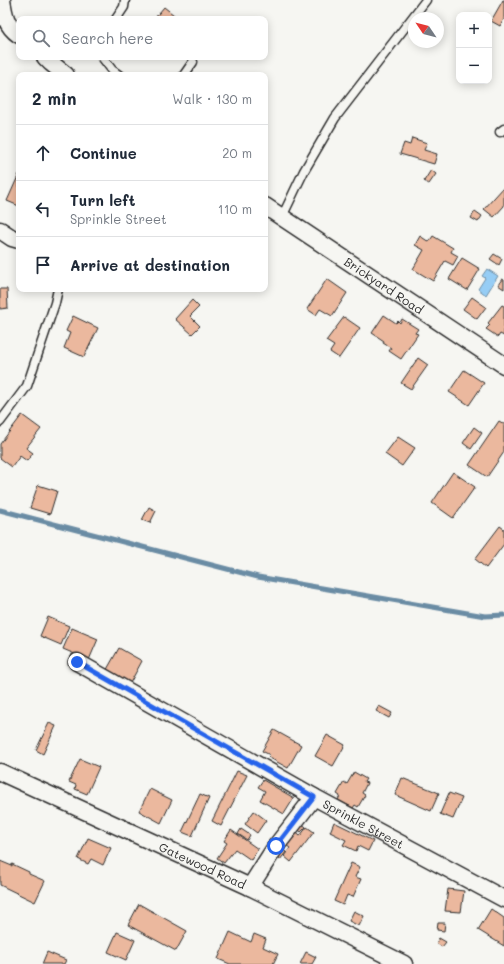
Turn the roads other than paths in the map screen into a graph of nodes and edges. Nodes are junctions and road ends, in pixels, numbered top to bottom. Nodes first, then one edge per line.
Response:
1 (2, 0) edge
2 (125, 0) edge
3 (426, 0) edge
4 (118, 16) edge
5 (16, 33) edge
6 (48, 60) edge
7 (104, 60) edge
8 (193, 62) dead end
9 (62, 72) edge
10 (115, 72) edge
11 (186, 72) edge
12 (268, 208) edge
13 (282, 217) junction
14 (0, 230) edge
15 (16, 239) edge
16 (57, 292) edge
17 (504, 365) edge
18 (0, 422) edge
19 (77, 662) dead end
20 (0, 772) edge
21 (314, 797) junction
22 (250, 887) junction
23 (504, 899) edge
24 (404, 964) edge

1 - 5 street
2 - 4 lane
3 - 13 lane
6 - 9 street
7 - 10 lane
8 - 11 lane
12 - 13 street, Brickyard Road
13 - 17 street, Brickyard Road
14 - 15 street
16 - 18 lane
19 - 21 street, Sprinkle Street
20 - 22 street, Gatewood Road
21 - 22 street
21 - 23 street, Sprinkle Street
22 - 24 street, Gatewood Road

